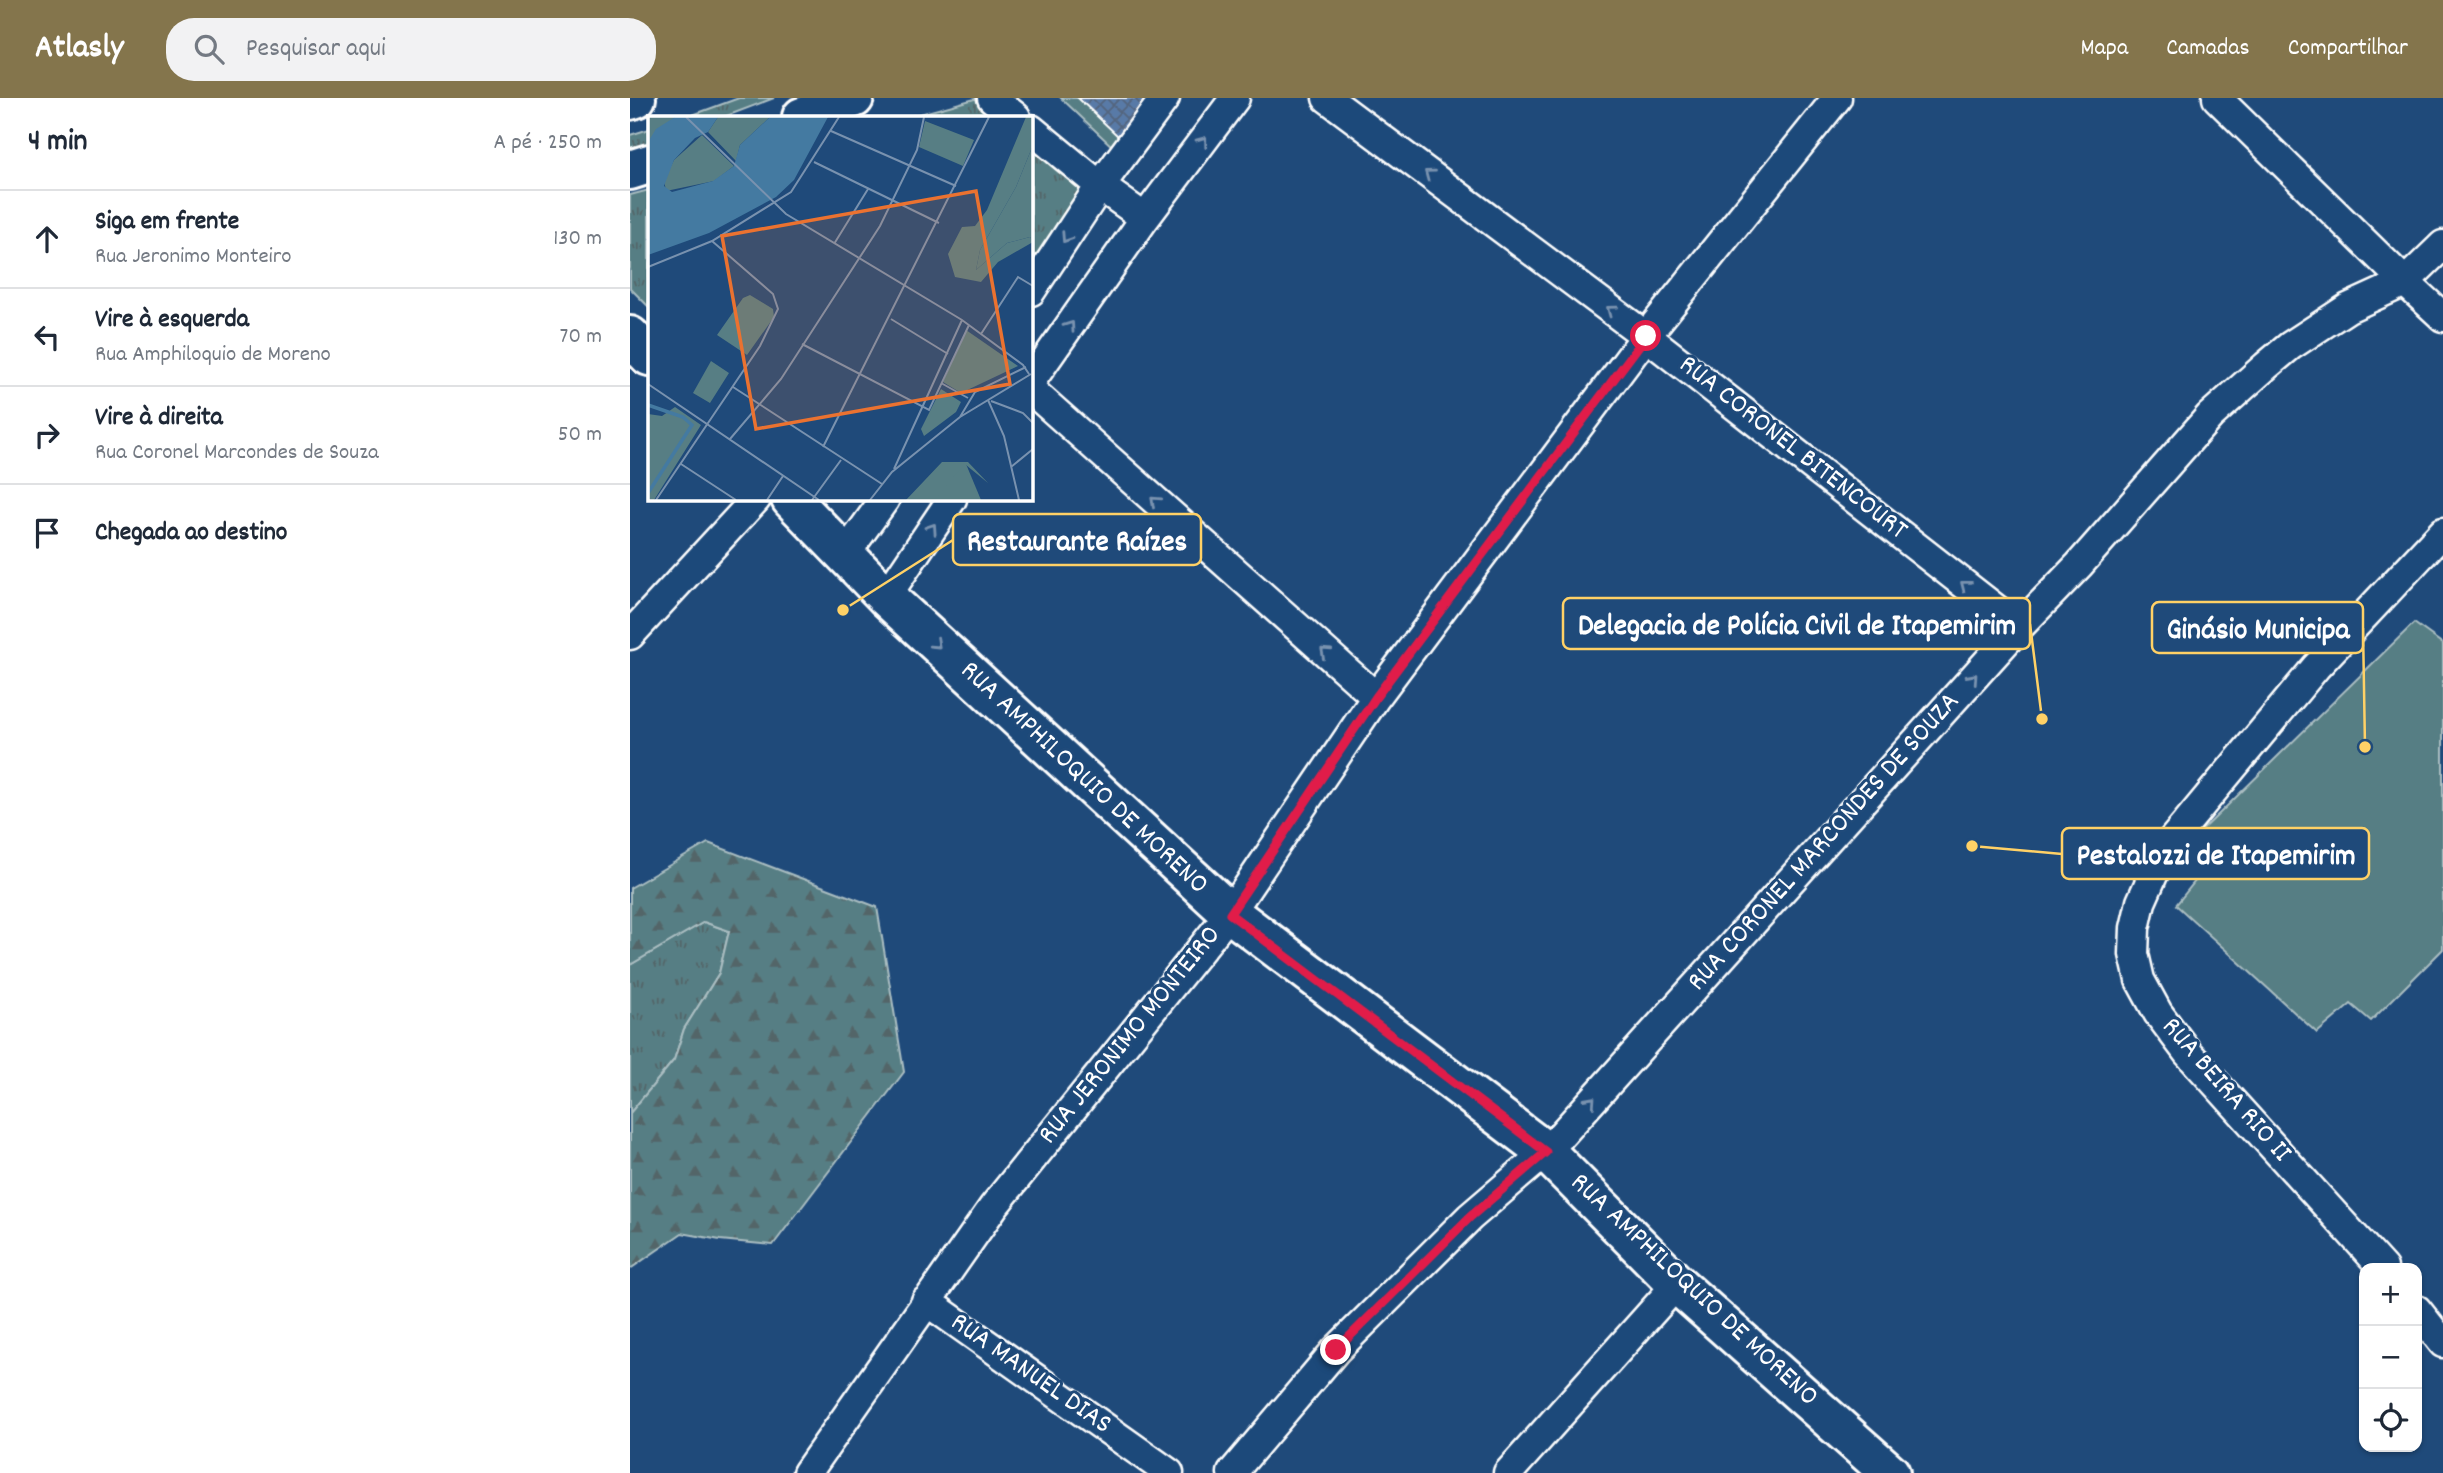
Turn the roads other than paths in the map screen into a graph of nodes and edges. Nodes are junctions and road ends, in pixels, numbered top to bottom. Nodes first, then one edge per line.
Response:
1 (636, 98) edge
2 (855, 98) edge
3 (992, 98) edge
4 (1165, 98) edge
5 (1235, 98) edge
6 (1327, 98) edge
7 (1837, 98) edge
8 (2217, 98) edge
9 (630, 100) edge
10 (805, 116) edge
11 (1015, 116) edge
12 (1032, 130) edge
13 (648, 164) edge
14 (630, 170) edge
15 (1100, 186) junction
16 (1145, 218) junction
17 (2443, 245) edge
18 (2405, 282) junction
19 (1032, 289) edge
20 (2443, 317) edge
21 (630, 336) edge
22 (1646, 336) junction
23 (648, 355) edge
24 (1032, 381) edge
25 (1032, 391) edge
26 (755, 500) edge
27 (792, 500) edge
28 (884, 500) edge
29 (951, 500) edge
30 (2443, 532) edge
31 (844, 556) junction
32 (886, 597) junction
33 (2019, 626) junction
34 (630, 635) edge
35 (1376, 697) junction
36 (1230, 914) junction
37 (1546, 1152) junction
38 (2379, 1263) edge
39 (1677, 1284) junction
40 (926, 1301) junction
41 (2422, 1316) edge
42 (2443, 1343) edge
43 (807, 1473) edge
44 (1169, 1473) edge
45 (1232, 1473) edge
46 (1508, 1473) edge
47 (1890, 1473) edge

1 - 9 main road
2 - 10 main road
3 - 11 street
4 - 15 street
16 -> 5 street
22 -> 6 street, RUA CORONEL BITENCOURT
7 - 22 street, RUA JERONIMO MONTEIRO
8 - 18 street
12 - 15 street
13 - 14 main road
15 - 16 street
15 -> 19 street
24 -> 16 street
17 - 18 street, RUA CORONEL MARCONDES DE SOUZA
18 - 20 street
18 - 33 street, RUA CORONEL MARCONDES DE SOUZA
21 - 23 main road
33 -> 22 street, RUA CORONEL BITENCOURT
22 - 35 street, RUA JERONIMO MONTEIRO
35 -> 25 street
26 - 34 street
27 - 31 main road
28 - 31 street
32 -> 29 street
30 - 38 street, RUA BEIRA RIO II
31 - 32 main road, RUA AMPHILOQUIO DE MORENO
32 -> 36 main road, RUA AMPHILOQUIO DE MORENO
37 -> 33 street, RUA CORONEL MARCONDES DE SOUZA
35 - 36 street, RUA JERONIMO MONTEIRO
36 - 37 main road, RUA AMPHILOQUIO DE MORENO
36 - 40 street, RUA JERONIMO MONTEIRO
37 - 39 main road, RUA AMPHILOQUIO DE MORENO
37 - 45 street, RUA CORONEL MARCONDES DE SOUZA
39 - 46 street
39 - 47 main road, RUA AMPHILOQUIO DE MORENO
40 - 43 street, RUA JERONIMO MONTEIRO
40 - 44 street, RUA MANUEL DIAS
41 - 42 street

